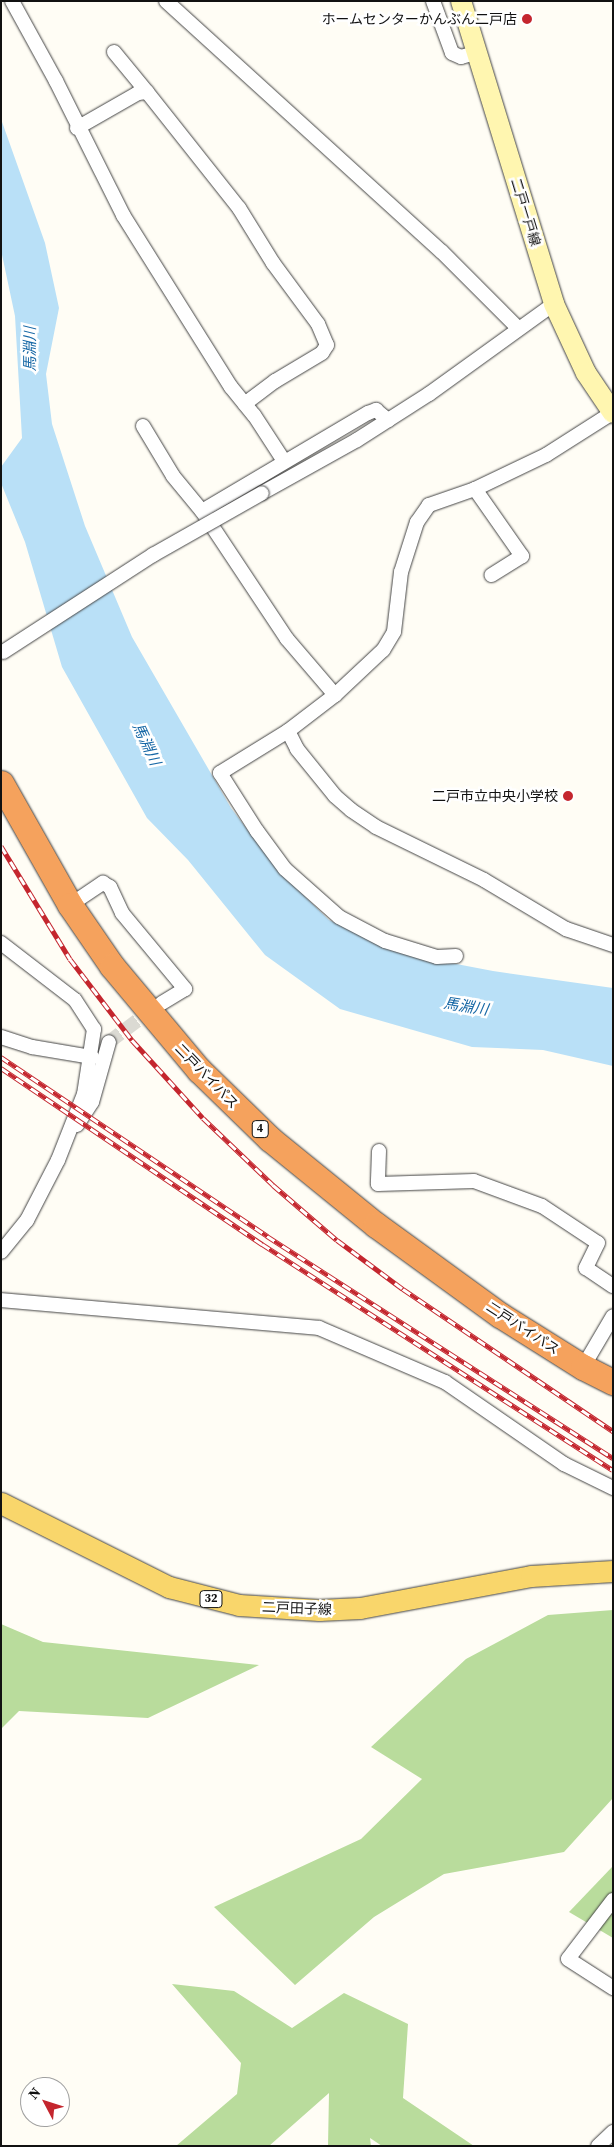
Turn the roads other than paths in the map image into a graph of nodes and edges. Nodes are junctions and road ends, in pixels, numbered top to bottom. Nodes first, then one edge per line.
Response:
1 (12, 1) edge
2 (166, 1) edge
3 (433, 1) edge
4 (461, 1) edge
5 (114, 52) dead end
6 (478, 52) junction
7 (147, 92) junction
8 (77, 128) junction
9 (554, 304) junction
10 (518, 328) junction
11 (245, 404) junction
12 (613, 413) edge
13 (388, 420) junction
14 (143, 426) dead end
15 (284, 460) junction
16 (476, 489) junction
17 (202, 511) junction
18 (492, 575) dead end
19 (2, 653) edge
20 (335, 695) junction
21 (288, 731) junction
22 (1, 783) edge
23 (70, 904) junction
24 (1, 943) edge
25 (613, 945) edge
26 (456, 956) dead end
27 (162, 1003) tunnel mouth
28 (1, 1037) edge
29 (109, 1042) tunnel mouth
30 (92, 1057) junction
31 (64, 1144) junction
32 (379, 1151) dead end
33 (1, 1252) edge
34 (613, 1286) edge
35 (1, 1300) edge
36 (613, 1316) edge
37 (583, 1367) junction
38 (613, 1382) edge
39 (613, 1488) edge
40 (1, 1503) edge
41 (613, 1571) edge
42 (613, 1900) edge
43 (613, 1988) edge
44 (613, 2132) edge
45 (598, 2146) edge

1 - 8 street
2 - 10 street
3 - 6 street
4 - 6 main road, 二戸一戸線
5 - 7 street
6 - 9 main road, 二戸一戸線
7 - 8 street
7 - 11 street
8 - 11 street
9 - 10 street
9 - 12 main road, 二戸一戸線
10 - 13 street
11 - 15 street
12 - 16 street
13 - 15 street
13 - 19 street, bridge
14 - 17 street
15 - 17 street
16 - 18 street
16 - 20 street
17 - 20 street
20 - 21 street
21 - 25 street
21 - 26 street
22 - 23 highway, 二戸バイパス / 4
23 - 27 street
23 - 37 highway, 二戸バイパス / 4
24 - 30 street
28 - 30 street
29 - 31 street
30 - 31 street
31 - 33 street
32 - 34 street
35 - 39 street
36 - 37 street
37 - 38 highway, 二戸バイパス / 4
40 - 41 main road, 二戸田子線 / 32
42 - 43 street
44 - 45 street

